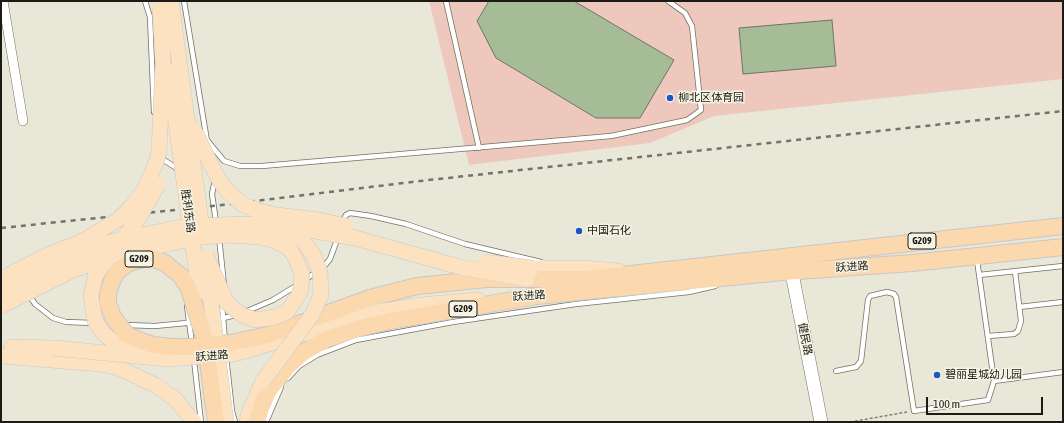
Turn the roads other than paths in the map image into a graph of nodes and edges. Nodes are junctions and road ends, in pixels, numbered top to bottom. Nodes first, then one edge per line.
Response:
1 (3, 1) edge
2 (145, 1) edge
3 (184, 1) edge
4 (446, 1) edge
5 (668, 1) edge
6 (164, 3) edge
7 (3, 23) edge
8 (163, 62) junction
9 (188, 116) junction
10 (154, 117) dead end
11 (23, 121) dead end
12 (154, 125) dead end
13 (206, 139) junction
14 (479, 148) junction
15 (271, 226) junction
16 (1063, 226) edge
17 (1063, 247) edge
18 (206, 256) junction
19 (976, 256) junction
20 (786, 264) junction
21 (1063, 266) edge
22 (564, 268) junction
23 (1015, 271) junction
24 (635, 273) junction
25 (3, 274) edge
26 (531, 275) junction
27 (979, 275) junction
28 (728, 283) dead end
29 (720, 285) dead end
30 (1, 291) edge
31 (537, 296) junction
32 (1063, 302) edge
33 (1, 306) edge
34 (1019, 307) junction
35 (224, 319) junction
36 (210, 320) dead end
37 (203, 321) dead end
38 (189, 323) junction
39 (102, 324) dead end
40 (110, 324) dead end
41 (988, 336) junction
42 (205, 340) junction
43 (1, 348) edge
44 (232, 348) junction
45 (53, 354) junction
46 (1, 356) edge
47 (138, 356) junction
48 (836, 371) dead end
49 (1063, 372) edge
50 (994, 381) junction
51 (194, 422) edge
52 (201, 422) edge
53 (216, 422) edge
54 (226, 422) edge
55 (236, 422) edge
56 (247, 422) edge
57 (257, 422) edge
58 (266, 422) edge
59 (814, 422) edge
60 (822, 422) edge

1 - 7 street
2 - 10 lane
3 - 13 lane
4 - 14 lane
5 - 14 lane
6 - 8 main road, bridge
6 - 9 main road, 胜利东路, bridge
6 - 42 main road, 胜利东路, bridge
7 - 11 street
8 - 25 main road, bridge
8 - 47 main road, bridge
9 - 18 main road, 胜利东路, bridge
9 - 26 main road, bridge
12 - 38 lane
13 - 14 lane
13 - 35 lane
15 - 26 main road, 跃进路, bridge
15 - 30 main road, 跃进路, bridge
15 - 56 main road, bridge
16 - 20 highway, 跃进路 / G209
17 - 19 highway, 跃进路 / G209
18 - 33 main road, bridge
18 - 54 main road, 胜利东路, bridge
19 - 20 highway, 跃进路 / G209
19 - 27 lane
20 - 24 highway, 跃进路 / G209
20 - 28 lane
20 - 31 highway, 跃进路 / G209
20 - 59 main road, 健民路
20 - 60 main road, 健民路
21 - 23 lane
22 - 24 main road
22 - 26 main road
22 - 35 lane
23 - 27 lane
23 - 34 lane
24 - 26 highway, 跃进路 / G209
25 - 39 lane
26 - 44 highway, G209, bridge
27 - 41 lane
29 - 58 lane
31 - 44 main road, 跃进路
31 - 57 highway, G209
32 - 34 lane
34 - 41 lane
35 - 36 lane
35 - 55 lane
37 - 38 lane
38 - 40 lane
38 - 52 lane
41 - 50 lane
42 - 44 highway, G209, bridge
42 - 53 highway, 胜利东路 / G209, bridge
43 - 45 main road, 跃进路
44 - 47 main road, 跃进路, bridge
45 - 46 main road
45 - 47 main road, 跃进路, bridge
45 - 51 main road
48 - 50 lane
49 - 50 lane

